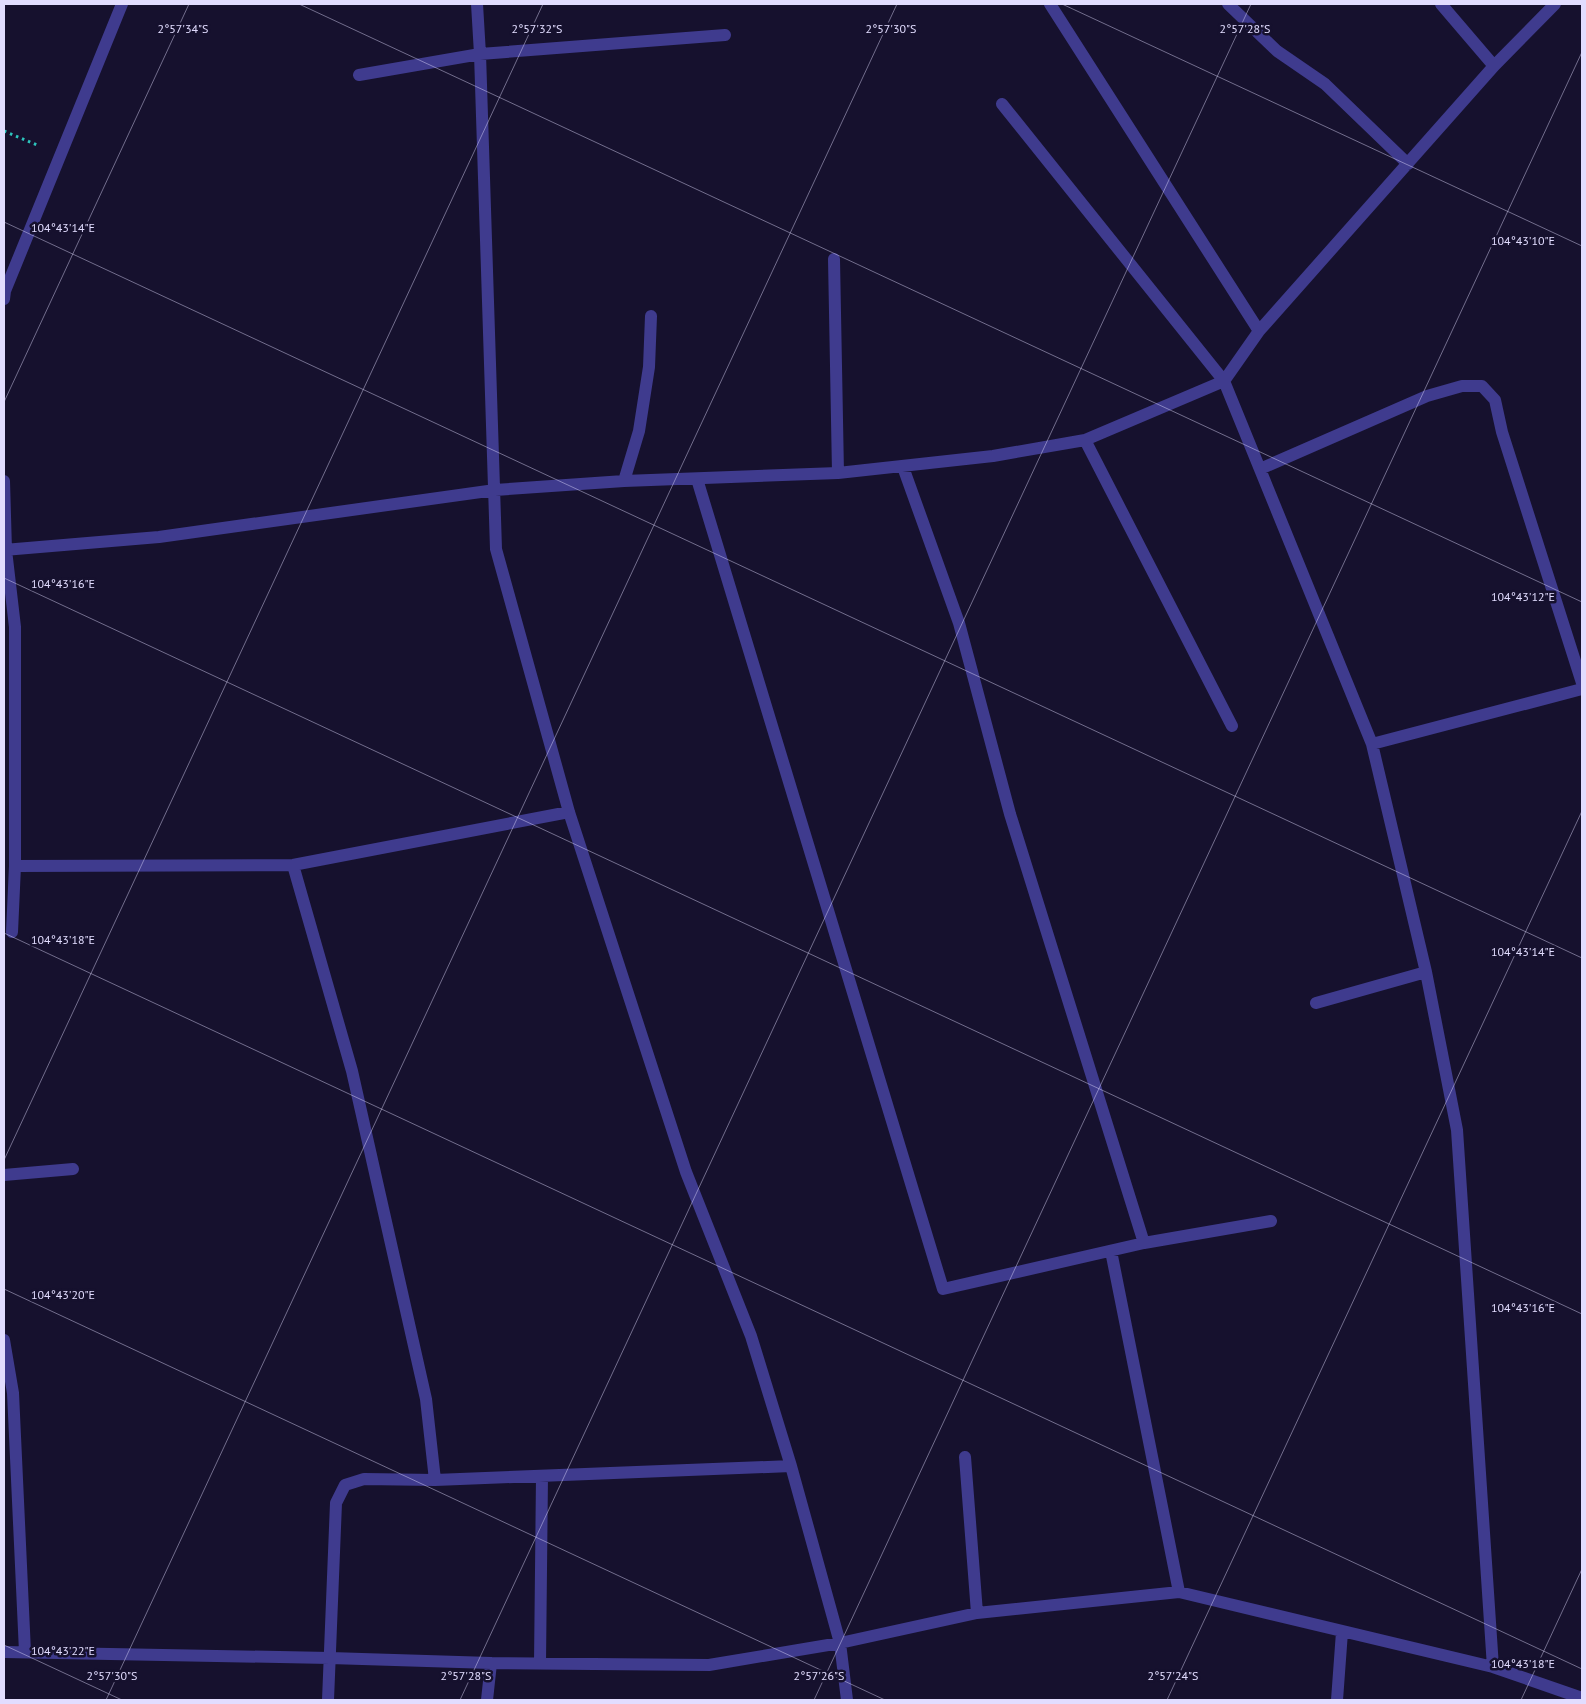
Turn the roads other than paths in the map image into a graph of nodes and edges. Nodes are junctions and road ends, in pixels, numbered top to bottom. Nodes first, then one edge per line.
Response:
1 (122, 4) edge
2 (476, 4) edge
3 (1050, 4) edge
4 (1228, 4) edge
5 (1441, 4) edge
6 (1555, 4) edge
7 (725, 35) dead end
8 (480, 54) junction
9 (1494, 66) junction
10 (359, 75) dead end
11 (1002, 104) dead end
12 (1408, 164) junction
13 (834, 259) dead end
14 (4, 299) edge
15 (651, 316) dead end
16 (1259, 331) junction
17 (1224, 381) junction
18 (1085, 440) junction
19 (903, 467) junction
20 (1260, 469) junction
21 (838, 474) junction
22 (697, 480) junction
23 (4, 481) edge
24 (624, 481) junction
25 (495, 490) junction
26 (5, 550) edge
27 (1582, 683) edge
28 (1582, 689) edge
29 (1232, 726) dead end
30 (1372, 744) junction
31 (569, 812) junction
32 (293, 865) junction
33 (15, 866) junction
34 (12, 932) dead end
35 (1426, 972) junction
36 (1316, 1002) dead end
37 (74, 1169) dead end
38 (4, 1175) edge
39 (1271, 1222) dead end
40 (1144, 1243) junction
41 (1111, 1251) junction
42 (4, 1340) edge
43 (965, 1457) dead end
44 (791, 1466) junction
45 (542, 1476) junction
46 (435, 1480) junction
47 (1179, 1592) junction
48 (976, 1613) junction
49 (1342, 1632) junction
50 (840, 1643) junction
51 (4, 1652) edge
52 (25, 1652) junction
53 (330, 1658) junction
54 (491, 1663) junction
55 (540, 1664) junction
56 (1493, 1667) junction
57 (1582, 1698) edge
58 (328, 1700) edge
59 (487, 1700) edge
60 (846, 1700) edge
61 (1337, 1700) edge

1 - 14 street
2 - 8 street
3 - 16 street
4 - 12 street
5 - 9 street
6 - 9 street
7 - 8 street
8 - 10 street
8 - 25 street
9 - 12 street
11 - 17 street
12 - 16 street
13 - 21 street
15 - 24 street
16 - 17 street
17 - 18 street
17 - 20 street
18 - 19 street
18 - 29 street
19 - 21 street
19 - 40 street
20 - 27 street
20 - 30 street
21 - 22 street
22 - 24 street
22 - 41 street
23 - 26 street
24 - 25 street
25 - 26 street
25 - 31 street
26 - 33 street
28 - 30 street
30 - 35 street
31 - 32 street
31 - 44 street
32 - 33 street
32 - 46 street
33 - 34 street
35 - 36 street
35 - 56 street
37 - 38 street
39 - 40 street
40 - 41 street
41 - 47 street
42 - 52 street
43 - 48 street
44 - 45 street
44 - 50 street
45 - 46 street
45 - 55 street
46 - 53 street
47 - 48 street
47 - 49 street
48 - 50 street
49 - 56 street
49 - 61 street
50 - 55 street
50 - 60 street
51 - 52 street
52 - 53 street
53 - 54 street
53 - 58 street
54 - 55 street
54 - 59 street
56 - 57 street

